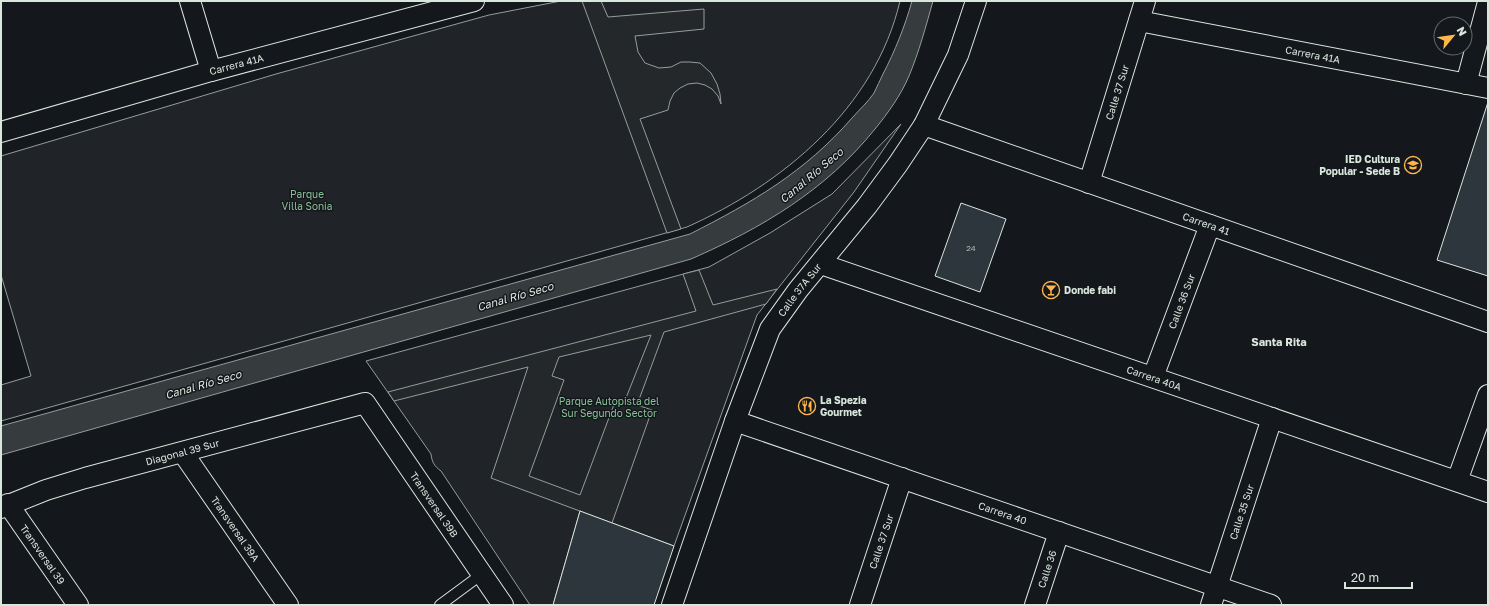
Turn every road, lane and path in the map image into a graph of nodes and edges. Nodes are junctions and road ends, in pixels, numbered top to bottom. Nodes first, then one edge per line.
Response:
1 (190, 1) edge
2 (474, 1) edge
3 (976, 1) edge
4 (1145, 1) edge
5 (1488, 2) edge
6 (1139, 21) junction
7 (211, 70) junction
8 (1466, 84) junction
9 (1488, 88) edge
10 (924, 125) junction
11 (1, 132) edge
12 (1089, 183) junction
13 (1210, 225) junction
14 (821, 264) junction
15 (1488, 322) edge
16 (1153, 378) junction
17 (1488, 394) edge
18 (365, 403) joint
19 (1272, 418) junction
20 (735, 421) junction
21 (183, 453) junction
22 (902, 478) junction
23 (1457, 481) junction
24 (1488, 492) edge
25 (5, 506) edge
26 (1059, 532) junction
27 (482, 574) junction
28 (1217, 587) junction
29 (78, 605) edge
30 (288, 605) edge
31 (440, 605) edge
32 (503, 605) edge
33 (672, 605) edge
34 (860, 605) edge
35 (1035, 605) edge
36 (1211, 605) edge
37 (1271, 605) edge

1 - 7 street
2 - 7 street, Carrera 41A
3 - 10 street, Calle 37A Sur
4 - 6 street, Calle 37 Sur
5 - 8 street
6 - 8 street, Carrera 41A
6 - 12 street, Calle 37 Sur
7 - 11 street, Carrera 41A
8 - 9 street, Carrera 41A
10 - 12 street, Carrera 41
10 - 14 street, Calle 37A Sur
12 - 13 street, Carrera 41
13 - 15 street, Carrera 41
13 - 16 street, Calle 36 Sur
14 - 16 street, Carrera 40A
14 - 20 street, Calle 37A Sur
16 - 19 street, Carrera 40A
17 - 23 street
18 - 21 street, Diagonal 39 Sur
18 - 27 street, Transversal 39B
19 - 23 street, Carrera 40A
19 - 28 street, Calle 35 Sur
20 - 22 street, Carrera 40
20 - 33 street, Calle 37A Sur
21 - 25 street, Diagonal 39 Sur
21 - 30 street, Transversal 39A
22 - 26 street, Carrera 40
22 - 34 street, Calle 37 Sur
23 - 24 street, Carrera 40A
25 - 29 street, Transversal 39
26 - 28 street, Carrera 40
26 - 35 street, Calle 36
27 - 31 lane
27 - 32 street, Transversal 39B
28 - 36 street, Calle 35 Sur
28 - 37 street, Carrera 40

